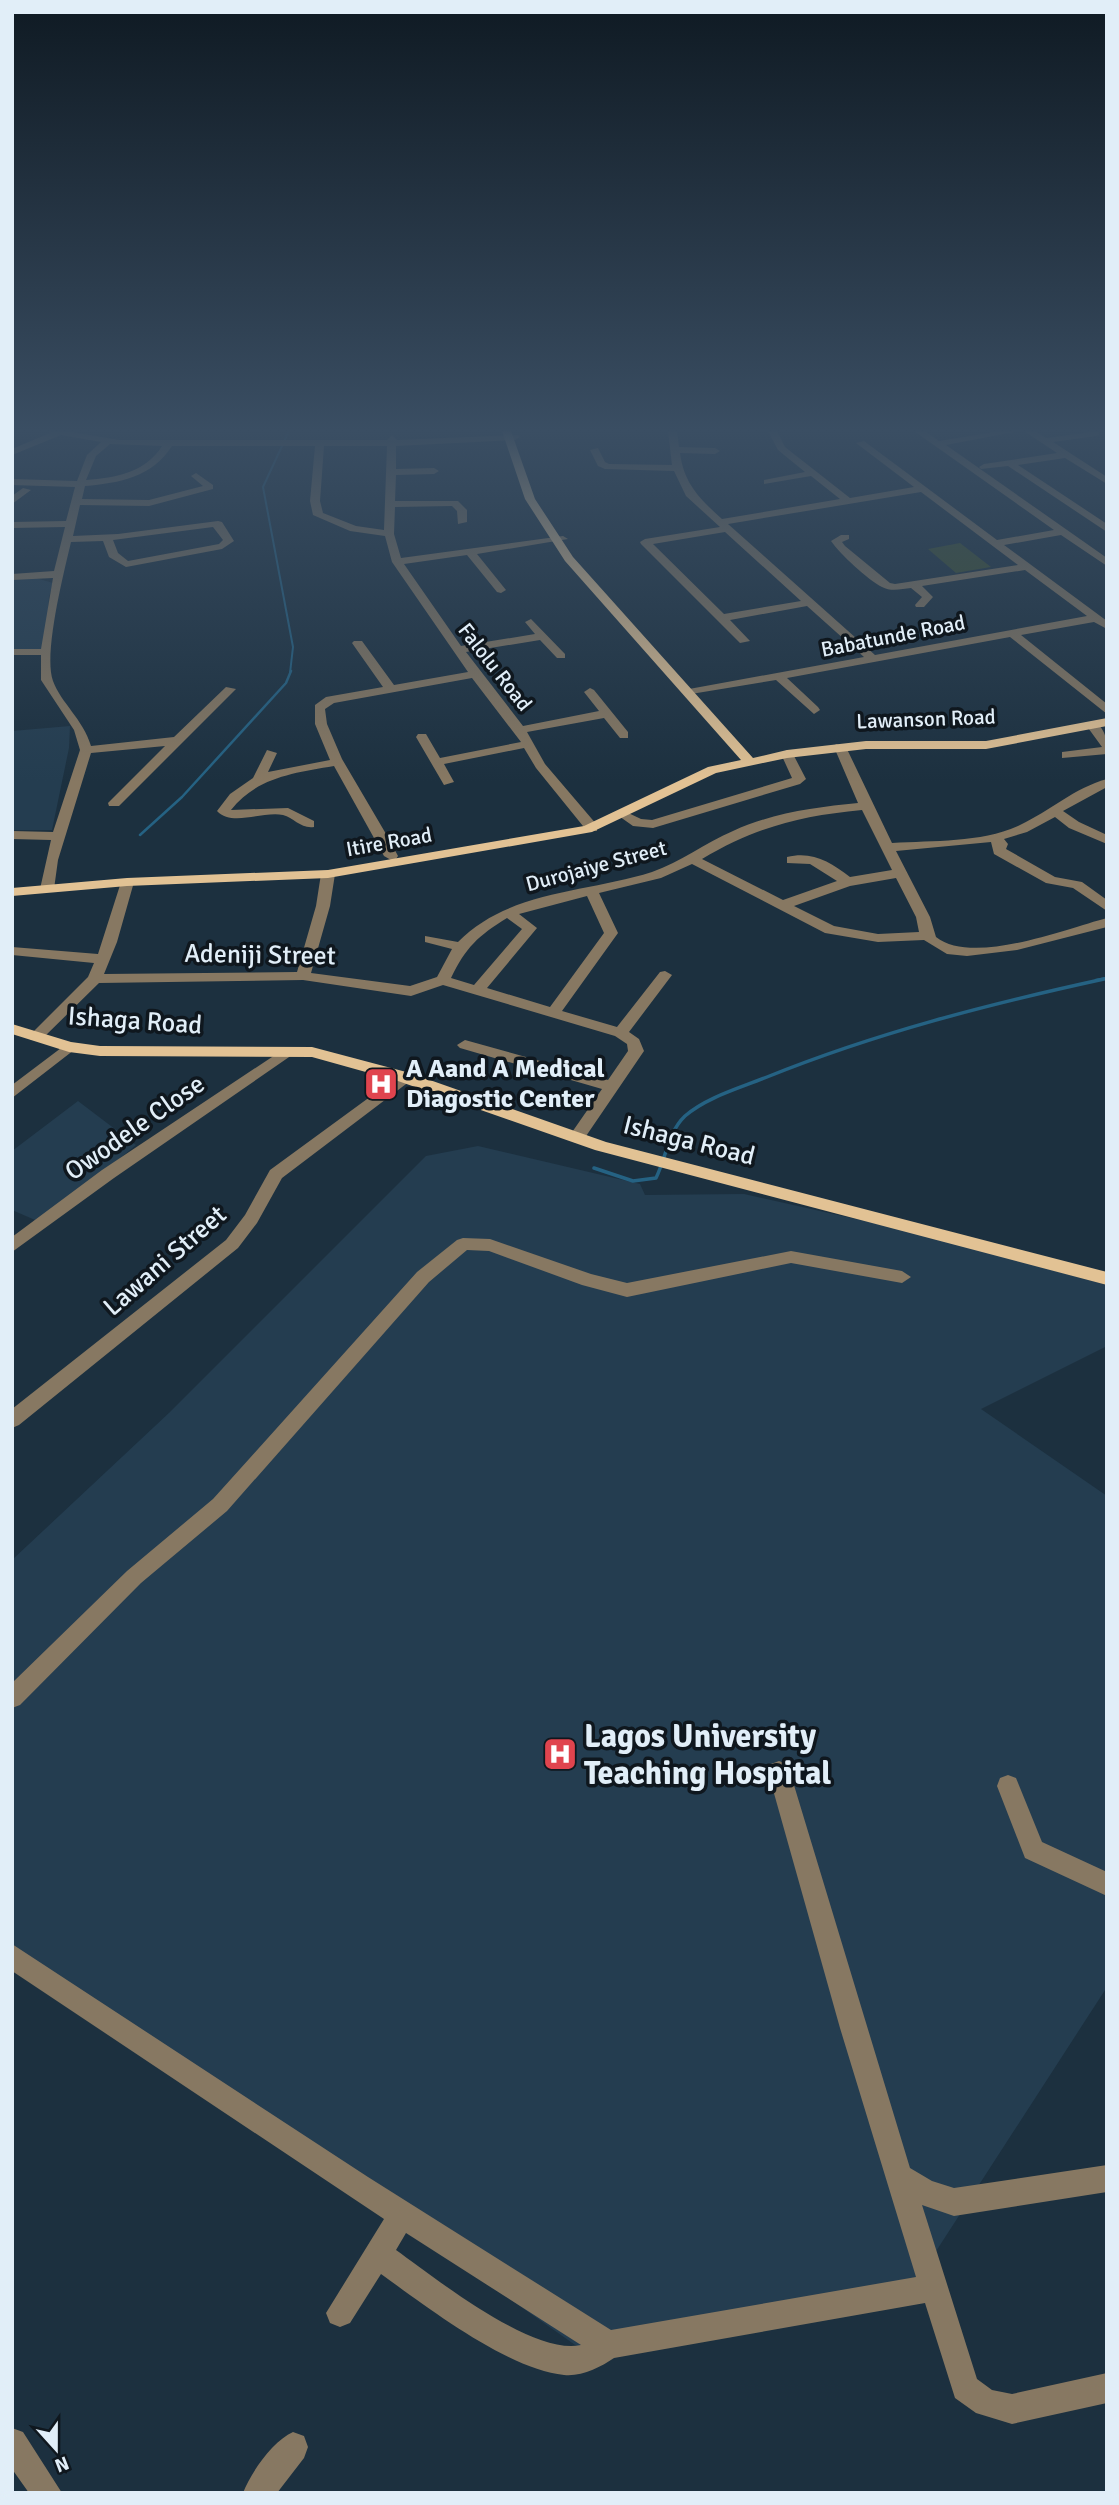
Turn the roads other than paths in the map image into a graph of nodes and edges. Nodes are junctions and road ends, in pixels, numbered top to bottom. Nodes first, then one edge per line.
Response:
1 (65, 548) edge
2 (110, 548) edge
3 (212, 548) edge
4 (393, 548) edge
5 (506, 548) edge
6 (564, 548) edge
7 (651, 548) edge
8 (748, 548) edge
9 (841, 548) edge
10 (1001, 548) edge
11 (1085, 548) edge
12 (471, 553) junction
13 (397, 562) junction
14 (1107, 563) edge
15 (1024, 566) junction
16 (58, 574) junction
17 (12, 577) edge
18 (915, 586) junction
19 (501, 590) dead end
20 (808, 603) junction
21 (920, 605) dead end
22 (722, 618) junction
23 (1096, 618) junction
24 (531, 622) dead end
25 (1107, 626) edge
26 (1012, 633) junction
27 (542, 636) junction
28 (744, 641) dead end
29 (358, 643) dead end
30 (458, 650) junction
31 (12, 652) edge
32 (45, 652) junction
33 (561, 656) dead end
34 (872, 659) junction
35 (475, 674) junction
36 (779, 677) junction
37 (390, 688) junction
38 (230, 689) dead end
39 (590, 692) dead end
40 (693, 692) junction
41 (814, 710) dead end
42 (1107, 710) edge
43 (604, 714) junction
44 (1107, 715) edge
45 (1107, 722) edge
46 (1092, 725) junction
47 (520, 730) junction
48 (1037, 733) junction
49 (624, 735) dead end
50 (422, 737) dead end
51 (175, 741) junction
52 (527, 744) junction
53 (840, 747) junction
54 (1107, 748) edge
55 (86, 750) junction
56 (271, 753) dead end
57 (787, 754) junction
58 (1066, 755) dead end
59 (753, 759) junction
60 (338, 762) junction
61 (438, 762) junction
62 (259, 777) junction
63 (448, 782) dead end
64 (1107, 783) edge
65 (114, 803) dead end
66 (866, 806) junction
67 (1054, 810) junction
68 (622, 814) junction
69 (309, 824) dead end
70 (589, 825) junction
71 (12, 835) edge
72 (59, 836) junction
73 (993, 837) junction
74 (1107, 840) edge
75 (888, 847) junction
76 (391, 856) junction
77 (692, 859) junction
78 (792, 860) dead end
79 (901, 873) junction
80 (328, 874) junction
81 (127, 882) junction
82 (847, 882) junction
83 (48, 887) junction
84 (12, 890) edge
85 (592, 892) junction
86 (783, 905) junction
87 (1107, 907) edge
88 (509, 913) junction
89 (1107, 922) edge
90 (929, 936) junction
91 (430, 939) dead end
92 (458, 946) junction
93 (12, 951) edge
94 (101, 959) junction
95 (665, 975) dead end
96 (303, 976) junction
97 (95, 979) junction
98 (443, 980) junction
99 (477, 991) junction
100 (554, 1012) junction
101 (12, 1021) edge
102 (12, 1029) edge
103 (620, 1033) junction
104 (41, 1034) junction
105 (466, 1045) dead end
106 (69, 1047) junction
107 (287, 1052) junction
108 (404, 1077) junction
109 (613, 1087) junction
110 (12, 1093) edge
111 (579, 1134) junction
112 (688, 1164) junction
113 (12, 1246) edge
114 (1107, 1272) edge
115 (902, 1277) dead end
116 (1107, 1279) edge
117 (12, 1420) edge
118 (12, 1698) edge
119 (779, 1772) dead end
120 (1008, 1786) dead end
121 (1107, 1884) edge
122 (12, 1956) edge
123 (900, 2176) junction
124 (1107, 2178) edge
125 (402, 2215) junction
126 (376, 2253) junction
127 (932, 2288) junction
128 (340, 2313) dead end
129 (608, 2345) junction
130 (1107, 2388) edge
131 (12, 2443) edge
132 (293, 2447) dead end
133 (47, 2493) edge
134 (258, 2493) edge

1 - 16 street
2 - 3 street
4 - 13 street, Falolu Road
5 - 12 street
6 - 40 main road
7 - 22 street
8 - 20 street
9 - 18 street
10 - 15 street
11 - 14 street
12 - 13 street
12 - 19 street
13 - 30 street, Falolu Road
15 - 18 street
15 - 23 street
16 - 17 street
16 - 32 street
18 - 21 street
20 - 22 street
20 - 34 street
22 - 28 street
23 - 25 street
23 - 26 street, Babatunde Road
24 - 27 street
26 - 34 street, Babatunde Road
26 - 42 street
27 - 30 street
27 - 33 street
29 - 37 street
30 - 35 street, Falolu Road
31 - 32 street
32 - 55 street
34 - 36 street, Babatunde Road
35 - 37 street
35 - 47 street, Falolu Road
36 - 40 street, Babatunde Road
36 - 41 street
37 - 60 street
38 - 51 street
39 - 43 street
40 - 59 main road
43 - 47 street
43 - 49 street
44 - 48 main road, Lawanson Road
45 - 46 main road, Lawanson Road
46 - 48 main road, Lawanson Road
46 - 54 street
47 - 52 street, Falolu Road
48 - 53 main road, Lawanson Road
48 - 59 main road, Lawanson Road
50 - 61 street
51 - 55 street
51 - 65 street
52 - 61 street
52 - 70 street, Falolu Road
53 - 57 main road, Lawanson Road
53 - 66 street
54 - 58 street
55 - 72 street
56 - 62 street
57 - 59 main road, Lawanson Road
57 - 68 street
59 - 68 main road, Itire Road
59 - 70 main road, Itire Road
60 - 62 street
60 - 76 street
61 - 63 street
62 - 69 street
64 - 67 street
66 - 75 street
66 - 77 street, Durojaiye Street
67 - 73 street
67 - 74 street
68 - 70 main road, Itire Road
70 - 76 main road, Itire Road
70 - 80 main road, Itire Road
71 - 72 street
72 - 83 street
73 - 75 street
73 - 87 street
75 - 79 street
76 - 83 main road, Itire Road
77 - 85 street, Durojaiye Street
77 - 86 street
78 - 82 street
79 - 82 street
79 - 90 street
80 - 81 main road, Itire Road
80 - 96 street
81 - 83 main road, Itire Road
81 - 94 street
82 - 86 street
83 - 84 main road, Itire Road
85 - 88 street, Durojaiye Street
85 - 100 street
86 - 90 street
88 - 92 street, Durojaiye Street
88 - 99 street
89 - 90 street
91 - 92 street
92 - 98 street
93 - 94 street
94 - 97 street
95 - 103 street
96 - 97 street, Adeniji Street
96 - 98 street, Adeniji Street
97 - 104 street
98 - 99 street
99 - 100 street
100 - 103 street
101 - 104 main road, Ishaga Road
102 - 104 main road, Ishaga Road
103 - 109 street
104 - 106 main road, Ishaga Road
104 - 111 main road, Ishaga Road
105 - 109 street
106 - 107 main road, Ishaga Road
106 - 110 street
107 - 108 main road, Ishaga Road
107 - 113 street, Owodele Close
108 - 111 main road, Ishaga Road
108 - 117 street, Lawani Street
109 - 111 street
111 - 112 main road, Ishaga Road
112 - 114 main road, Ishaga Road
112 - 116 main road, Ishaga Road
115 - 118 street
119 - 123 street
120 - 121 street
122 - 125 street
123 - 124 street
123 - 127 street
125 - 126 street
125 - 129 street
126 - 128 street
126 - 129 street
127 - 129 street
127 - 130 street
131 - 133 street
132 - 134 street

